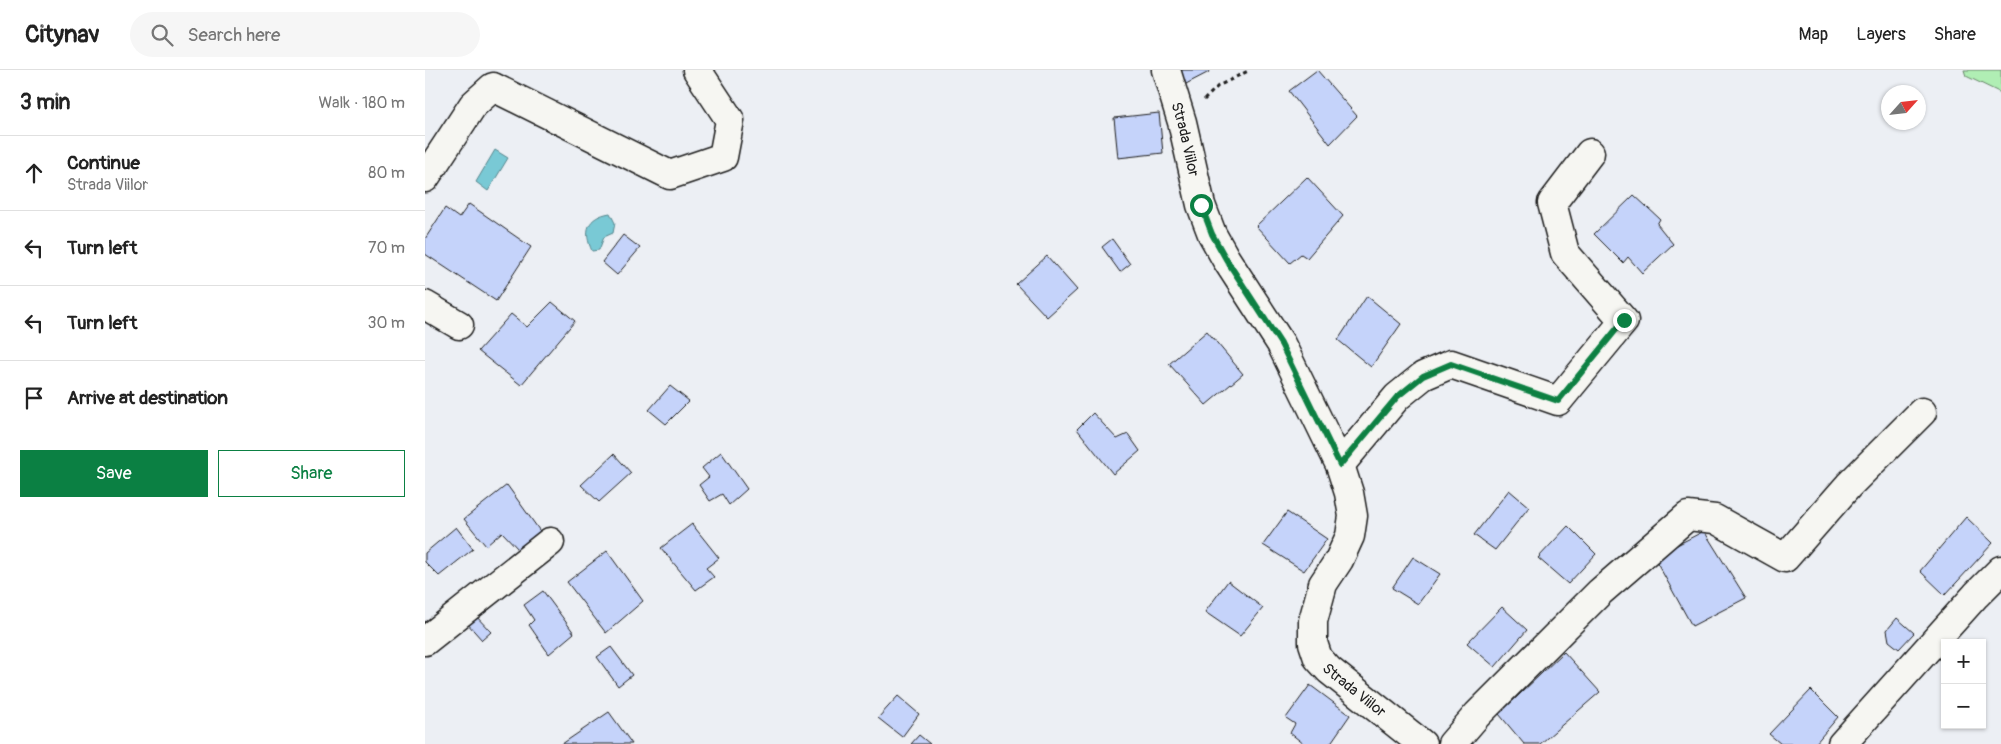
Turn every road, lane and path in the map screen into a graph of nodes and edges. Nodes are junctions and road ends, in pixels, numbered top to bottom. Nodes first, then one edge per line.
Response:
1 (697, 70) edge
2 (1167, 70) edge
3 (1250, 70) edge
4 (1182, 122) junction
5 (1590, 153) dead end
6 (425, 178) edge
7 (425, 305) edge
8 (459, 325) dead end
9 (1922, 412) dead end
10 (1340, 465) junction
11 (550, 542) dead end
12 (2001, 570) edge
13 (425, 641) edge
14 (1422, 744) edge
15 (1452, 744) edge
16 (1841, 744) edge

1 - 6 street
2 - 4 street, Strada Viilor
3 - 4 path
4 - 10 street, Strada Viilor
5 - 10 street
7 - 8 street
9 - 15 street
10 - 14 street, Strada Viilor
11 - 13 street
12 - 16 street

